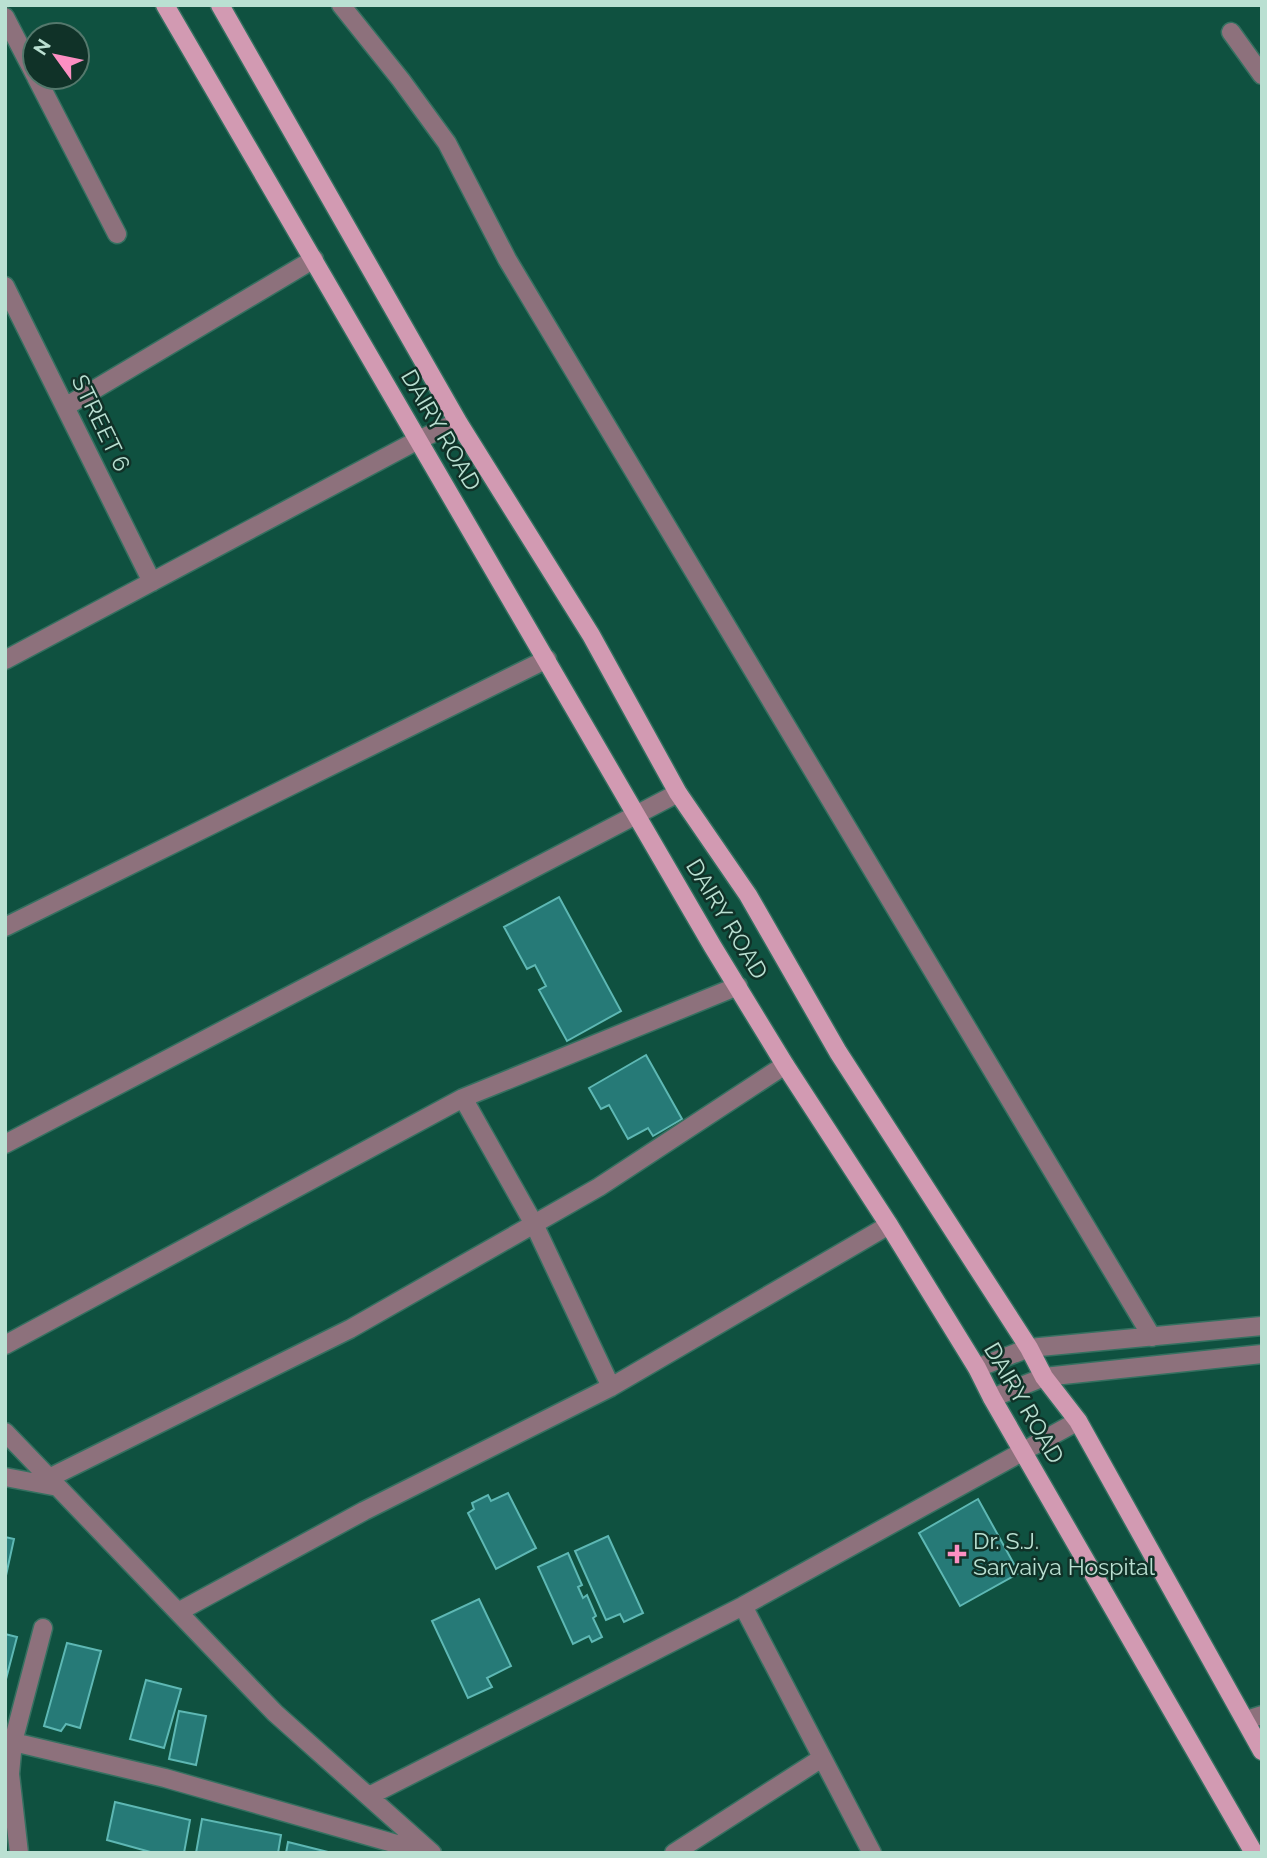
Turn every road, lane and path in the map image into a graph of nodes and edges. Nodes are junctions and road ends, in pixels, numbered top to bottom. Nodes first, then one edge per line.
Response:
1 (165, 5) edge
2 (220, 5) edge
3 (341, 5) edge
4 (5, 17) edge
5 (1231, 32) dead end
6 (21, 47) edge
7 (1262, 75) edge
8 (44, 91) edge
9 (117, 233) dead end
10 (314, 259) junction
11 (5, 286) edge
12 (65, 407) junction
13 (458, 422) junction
14 (418, 440) junction
15 (152, 582) junction
16 (547, 659) junction
17 (5, 660) edge
18 (678, 793) junction
19 (638, 816) junction
20 (5, 927) edge
21 (738, 986) junction
22 (785, 1065) junction
23 (463, 1098) junction
24 (5, 1144) edge
25 (534, 1224) junction
26 (890, 1225) junction
27 (1262, 1326) edge
28 (1152, 1337) junction
29 (5, 1345) edge
30 (1029, 1348) junction
31 (1262, 1354) edge
32 (977, 1368) junction
33 (1044, 1377) junction
34 (611, 1387) junction
35 (992, 1398) junction
36 (1078, 1421) junction
37 (5, 1432) edge
38 (1024, 1453) junction
39 (5, 1477) edge
40 (54, 1482) junction
41 (743, 1606) junction
42 (178, 1612) junction
43 (43, 1628) dead end
44 (1254, 1718) edge
45 (9, 1741) edge
46 (1262, 1751) edge
47 (822, 1758) junction
48 (369, 1796) junction
49 (19, 1853) edge
50 (430, 1853) edge
51 (674, 1853) edge
52 (872, 1853) edge
53 (1254, 1853) edge

1 - 10 main road, DAIRY ROAD
2 - 13 main road, DAIRY ROAD
3 - 28 street
4 - 6 street
5 - 7 street
8 - 9 street
10 - 12 street
10 - 14 main road, DAIRY ROAD
11 - 12 street, STREET 6
12 - 15 street, STREET 6
13 - 14 street
13 - 18 main road, DAIRY ROAD
14 - 15 street
14 - 16 main road, DAIRY ROAD
15 - 17 street
16 - 19 main road, DAIRY ROAD
16 - 20 street
18 - 19 street
18 - 30 main road, DAIRY ROAD
19 - 21 main road, DAIRY ROAD
19 - 24 street
21 - 22 main road, DAIRY ROAD
21 - 23 street
22 - 25 street
22 - 26 main road, DAIRY ROAD
23 - 25 street
23 - 29 street
25 - 34 street
25 - 40 street
26 - 32 main road, DAIRY ROAD
26 - 34 street
27 - 28 street
28 - 30 street
30 - 32 street
30 - 33 main road, DAIRY ROAD
31 - 33 street
32 - 35 main road, DAIRY ROAD
33 - 35 street
33 - 36 main road, DAIRY ROAD
34 - 42 street
35 - 38 main road, DAIRY ROAD
36 - 38 street
36 - 44 main road, DAIRY ROAD
37 - 40 street
38 - 41 street
38 - 53 main road, DAIRY ROAD
39 - 40 street
40 - 42 street
41 - 47 street
41 - 48 street
42 - 48 street
43 - 45 street
44 - 46 main road, DAIRY ROAD
45 - 49 street
45 - 50 street
47 - 51 street
47 - 52 street
48 - 50 street

